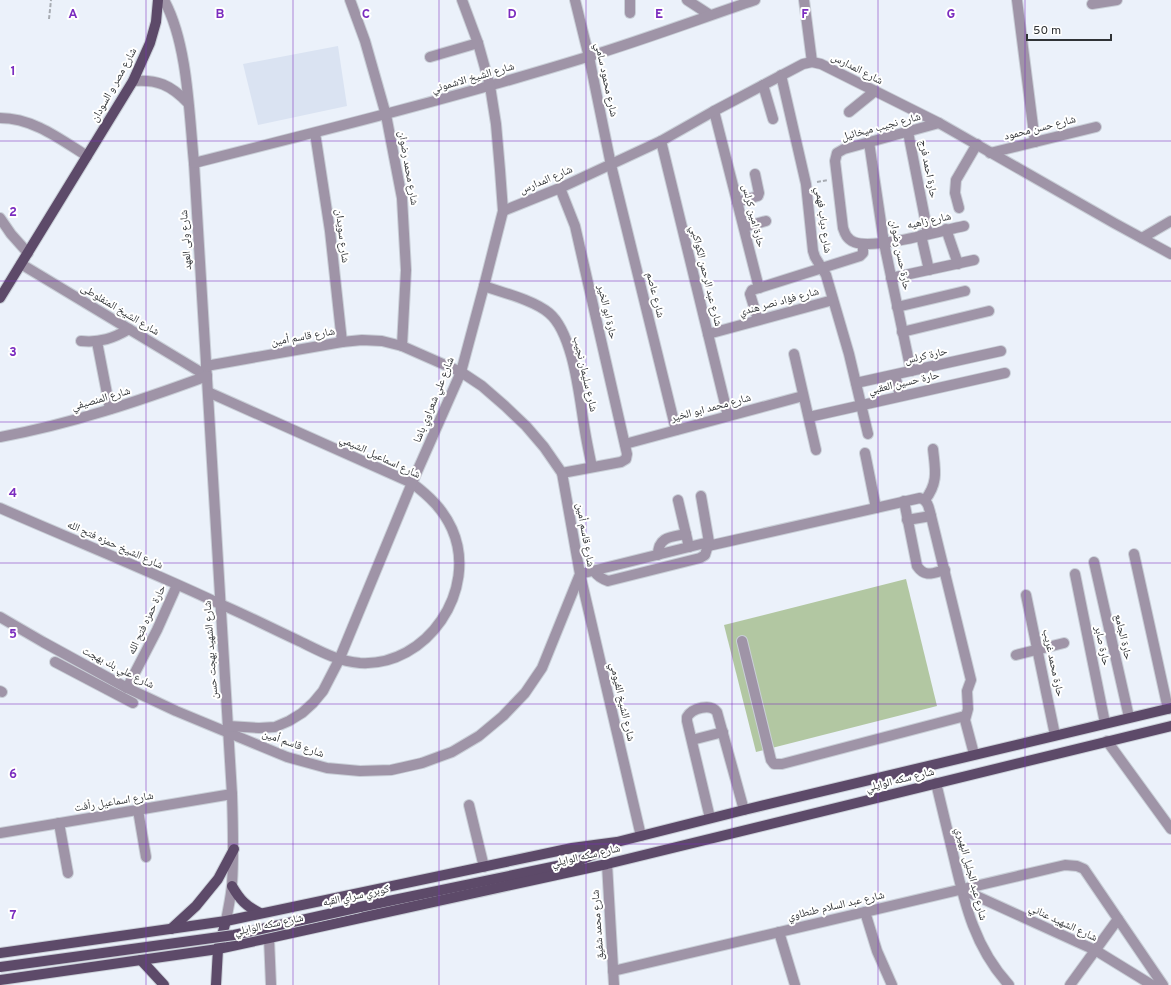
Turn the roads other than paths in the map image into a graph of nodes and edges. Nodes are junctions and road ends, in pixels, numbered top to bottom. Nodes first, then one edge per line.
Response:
1 (158, 0) edge
2 (164, 0) edge
3 (350, 0) edge
4 (462, 0) edge
5 (575, 0) edge
6 (630, 0) edge
7 (687, 0) edge
8 (755, 0) edge
9 (804, 0) edge
10 (1017, 0) edge
11 (1113, 0) edge
12 (1092, 4) dead end
13 (630, 13) dead end
14 (710, 15) junction
15 (478, 43) junction
16 (430, 57) dead end
17 (589, 57) junction
18 (812, 62) junction
19 (781, 75) junction
20 (133, 81) junction
21 (763, 85) junction
22 (490, 86) junction
23 (875, 91) junction
24 (188, 103) junction
25 (714, 111) junction
26 (849, 112) dead end
27 (386, 115) junction
28 (0, 118) edge
29 (773, 119) dead end
30 (940, 123) junction
31 (1096, 127) dead end
32 (908, 132) junction
33 (315, 133) junction
34 (661, 141) junction
35 (869, 142) junction
36 (1035, 142) junction
37 (976, 144) junction
38 (990, 153) junction
39 (87, 156) junction
40 (194, 163) junction
41 (611, 165) junction
42 (755, 174) dead end
43 (560, 188) junction
44 (737, 202) junction
45 (959, 208) dead end
46 (503, 211) junction
47 (0, 218) edge
48 (766, 221) dead end
49 (1171, 221) edge
50 (964, 226) dead end
51 (744, 227) junction
52 (946, 230) junction
53 (925, 234) junction
54 (1142, 238) junction
55 (852, 241) joint
56 (884, 243) junction
57 (863, 244) junction
58 (28, 253) junction
59 (1171, 254) edge
60 (974, 260) dead end
61 (21, 264) junction
62 (958, 264) junction
63 (823, 269) junction
64 (929, 270) junction
65 (891, 278) junction
66 (484, 286) junction
67 (760, 288) junction
68 (965, 291) dead end
69 (0, 298) edge
70 (833, 300) junction
71 (897, 307) junction
72 (989, 311) dead end
73 (758, 320) junction
74 (129, 329) junction
75 (902, 332) junction
76 (708, 334) junction
77 (81, 342) dead end
78 (97, 342) junction
79 (342, 342) junction
80 (402, 346) junction
81 (1001, 351) dead end
82 (794, 354) dead end
83 (206, 371) junction
84 (911, 371) junction
85 (461, 372) junction
86 (1005, 373) dead end
87 (895, 375) junction
88 (856, 383) junction
89 (208, 392) junction
90 (803, 396) junction
91 (900, 396) junction
92 (862, 405) junction
93 (110, 409) junction
94 (728, 416) junction
95 (808, 417) junction
96 (676, 430) junction
97 (868, 434) dead end
98 (0, 437) edge
99 (625, 444) junction
100 (932, 448) dead end
101 (816, 450) dead end
102 (865, 452) dead end
103 (592, 467) junction
104 (562, 473) junction
105 (412, 483) junction
106 (701, 496) dead end
107 (678, 500) dead end
108 (925, 500) junction
109 (904, 502) junction
110 (0, 508) edge
111 (876, 508) junction
112 (931, 516) junction
113 (907, 520) junction
114 (686, 534) junction
115 (708, 544) junction
116 (689, 547) junction
117 (1134, 554) dead end
118 (658, 555) junction
119 (1094, 562) dead end
120 (945, 570) junction
121 (594, 571) junction
122 (580, 574) junction
123 (1075, 574) dead end
124 (177, 585) junction
125 (1026, 595) dead end
126 (220, 604) junction
127 (0, 617) edge
128 (742, 641) dead end
129 (1064, 643) dead end
130 (1038, 649) junction
131 (1016, 655) dead end
132 (339, 660) junction
133 (55, 662) dead end
134 (104, 675) junction
135 (98, 685) junction
136 (127, 688) junction
137 (133, 703) dead end
138 (1170, 708) edge
139 (965, 716) junction
140 (1129, 717) junction
141 (1105, 723) junction
142 (1171, 726) edge
143 (229, 730) junction
144 (723, 732) junction
145 (1055, 735) junction
146 (692, 740) junction
147 (1107, 741) junction
148 (974, 754) junction
149 (936, 783) junction
150 (232, 794) junction
151 (469, 805) dead end
152 (138, 810) junction
153 (744, 810) junction
154 (710, 818) junction
155 (59, 823) junction
156 (1171, 829) edge
157 (0, 833) edge
158 (641, 836) junction
159 (617, 842) junction
160 (234, 849) junction
161 (146, 857) dead end
162 (607, 864) junction
163 (484, 867) junction
164 (68, 874) dead end
165 (232, 886) junction
166 (961, 889) junction
167 (865, 912) junction
168 (260, 913) junction
169 (1118, 919) junction
170 (226, 921) junction
171 (171, 929) junction
172 (779, 932) junction
173 (269, 938) junction
174 (218, 949) junction
175 (1095, 950) junction
176 (0, 954) edge
177 (141, 960) junction
178 (0, 966) edge
179 (613, 971) junction
180 (0, 980) edge
181 (164, 985) edge
182 (216, 985) edge
183 (271, 985) edge
184 (614, 985) edge
185 (795, 985) edge
186 (892, 985) edge
187 (1009, 985) edge
188 (1070, 985) edge
189 (1152, 985) edge
190 (1163, 985) edge

1 - 20 main road, شارع مصر و السودان
2 - 24 street, شارع ولى العهد
3 - 27 street, شارع محمد رضوان
4 - 15 street, شارع علي شعراوي باشا
5 - 17 street, شارع محمود سامي
6 - 13 street
7 - 14 street
8 - 14 street, شارع الشيخ الاشموني
9 - 18 street
10 - 36 street
11 - 12 street
14 - 17 street, شارع الشيخ الاشموني
15 - 16 street
15 - 22 street, شارع علي شعراوي باشا
17 - 22 street, شارع الشيخ الاشموني
17 - 41 street, شارع محمود سامي
18 - 19 street, شارع المدارس
18 - 23 street, شارع المدارس
19 - 21 street, شارع المدارس
19 - 63 street, شارع دياب فهمي
20 - 24 street
20 - 39 main road, شارع مصر و السودان
21 - 25 street, شارع المدارس
21 - 29 street
22 - 27 street, شارع الشيخ الاشموني
22 - 46 street, شارع علي شعراوي باشا
23 - 26 street
23 - 30 street, شارع المدارس
24 - 40 street, شارع ولى العهد
25 - 34 street, شارع المدارس
25 - 44 street, حارة امين كرلس
27 - 33 street, شارع الشيخ الاشموني
27 - 80 street, شارع محمد رضوان
28 - 39 street
30 - 32 street, شارع نجيب ميخائيل
30 - 37 street, شارع المدارس
31 - 36 street, شارع حسن محمود
32 - 35 street, شارع نجيب ميخائيل
32 - 53 street, حارة احمد فرج
33 - 40 street, شارع الشيخ الاشموني
33 - 79 street, شارع سويدان
34 - 41 street, شارع المدارس
34 - 76 street, شارع عبد الرحمن الكواكبي
35 - 55 street, شارع نجيب ميخائيل
35 - 56 street, حارة حسن رضوان
36 - 38 street, شارع حسن محمود
37 - 38 street, شارع المدارس
37 - 45 street
38 - 54 street, شارع المدارس
39 - 58 main road, شارع مصر و السودان
40 - 83 street, شارع ولى العهد
41 - 43 street, شارع المدارس
41 - 96 street, شارع عاصم
42 - 44 street
43 - 46 street, شارع المدارس
43 - 99 street, حارة ابو الخير
44 - 51 street, حارة امين كرلس
46 - 66 street, شارع علي شعراوي باشا
47 - 58 street
48 - 51 street
49 - 54 street
50 - 52 street, شارع زاهيه
51 - 67 street, حارة امين كرلس
52 - 53 street, شارع زاهيه
52 - 62 street
53 - 56 street, شارع زاهيه
53 - 64 street, حارة احمد فرج
54 - 59 street, شارع المدارس
55 - 57 street, شارع زاهيه
56 - 57 street, شارع زاهيه
56 - 65 street, حارة حسن رضوان
57 - 63 street
58 - 61 main road, شارع مصر و السودان
60 - 62 street
61 - 69 main road, شارع مصر و السودان
61 - 74 street, شارع الشيخ المنفلوطى
62 - 64 street
63 - 67 street
63 - 70 street, شارع دياب فهمي
64 - 65 street
65 - 71 street, حارة حسن رضوان
66 - 85 street, شارع علي شعراوي باشا
66 - 103 street, شارع سليمان نجيب
67 - 73 street
68 - 71 street
70 - 73 street, شارع فؤاد نصر هندي
70 - 88 street, شارع دياب فهمي
71 - 75 street, حارة حسن رضوان
72 - 75 street
73 - 76 street, شارع فؤاد نصر هندي
74 - 78 street
74 - 83 street, شارع الشيخ المنفلوطى
75 - 84 street, حارة حسن رضوان
76 - 94 street, شارع عبد الرحمن الكواكبي
77 - 78 street
78 - 93 street
79 - 80 street, شارع قاسم أمين
79 - 83 street, شارع قاسم أمين
80 - 85 street, شارع قاسم أمين
81 - 84 street, حارة كرلس
82 - 90 street
83 - 89 street, شارع الشهيد بهجت حسن
83 - 93 street, شارع المنصيفي
84 - 87 street, حارة كرلس
85 - 104 street, شارع قاسم أمين
85 - 105 street, شارع علي شعراوي باشا
86 - 91 street, حارة حسين العقبي
87 - 88 street, حارة كرلس
87 - 91 street
88 - 92 street, شارع دياب فهمي
89 - 105 street, شارع اسماعيل الشيمي
89 - 126 street, شارع الشهيد بهجت حسن
90 - 94 street, شارع محمد ابو الخير
90 - 95 street
91 - 92 street, حارة حسين العقبي
92 - 95 street, حارة حسين العقبي
92 - 97 street, شارع دياب فهمي
93 - 98 street, شارع المنصيفي
94 - 96 street, شارع محمد ابو الخير
95 - 101 street
96 - 99 street, شارع محمد ابو الخير
99 - 103 street
100 - 108 street
102 - 111 street
103 - 104 street
104 - 122 street, شارع قاسم أمين
105 - 132 street, شارع علي شعراوي باشا
105 - 132 street, شارع اسماعيل الشيمي
106 - 115 street
107 - 114 street
108 - 109 street
108 - 112 street
109 - 111 street
109 - 113 street
110 - 124 street, شارع الشيخ حمزه فتح الله
111 - 115 street
112 - 113 street
112 - 120 street
113 - 120 street
114 - 116 street
114 - 118 street
115 - 116 street
115 - 121 street
116 - 118 street
117 - 138 street
118 - 121 street
119 - 140 street, حارة الجامع
120 - 139 street
121 - 122 street
122 - 143 street, شارع قاسم أمين
122 - 158 street, شارع الشيخ الفيومي
123 - 141 street, حارة صابر
124 - 126 street, شارع الشيخ حمزه فتح الله
124 - 136 street, حارة حمزه فتح الله
125 - 130 street, حارة محمد غريب
126 - 132 street, شارع اسماعيل الشيمي
126 - 143 street, شارع الشهيد بهجت حسن
127 - 134 street, شارع علي بك بهجت
128 - 139 street
129 - 130 street
130 - 131 street
130 - 145 street, حارة محمد غريب
132 - 143 street, شارع علي شعراوي باشا
133 - 135 street
134 - 135 street
134 - 136 street, شارع علي بك بهجت
135 - 137 street
136 - 143 street, شارع علي بك بهجت
138 - 140 main road, شارع سكه الوايلي
139 - 148 street
140 - 141 main road, شارع سكه الوايلي
141 - 145 main road, شارع سكه الوايلي
142 - 147 main road, شارع سكه الوايلي
143 - 150 street, شارع الشهيد بهجت حسن
144 - 146 street
144 - 146 street
144 - 153 street
145 - 148 main road, شارع سكه الوايلي
146 - 154 street
147 - 149 main road, شارع سكه الوايلي
147 - 156 street
148 - 153 main road, شارع سكه الوايلي
149 - 162 main road, شارع سكه الوايلي
149 - 166 street, شارع عبد الجليل البهيري
150 - 152 street, شارع اسماعيل رأفت
150 - 160 street, شارع الشهيد بهجت حسن
151 - 163 street
152 - 155 street, شارع اسماعيل رأفت
152 - 161 street
153 - 154 main road, شارع سكه الوايلي
154 - 158 main road, شارع سكه الوايلي
155 - 157 street, شارع اسماعيل رأفت
155 - 164 street
158 - 159 main road, شارع سكه الوايلي
159 - 163 main road, شارع سكه الوايلي
159 - 178 main road, كوبري سراي القبه, bridge
160 - 165 street, شارع الشهيد بهجت حسن
160 - 171 main road
162 - 173 main road, شارع سكه الوايلي
162 - 179 street, شارع محمد شفيق
163 - 168 main road, شارع سكه الوايلي
165 - 168 main road
165 - 170 street, شارع الشهيد بهجت حسن
166 - 167 street, شارع عبد السلام طنطاوي
166 - 169 street, شارع عبد السلام طنطاوي
166 - 175 street, شارع الشهيد عناني
166 - 187 street, شارع عبد الجليل البهيري
167 - 172 street, شارع عبد السلام طنطاوي
167 - 186 street
168 - 170 main road, شارع سكه الوايلي
169 - 175 street
169 - 190 street
170 - 171 main road, شارع سكه الوايلي
170 - 174 main road
171 - 176 main road, شارع سكه الوايلي
172 - 179 street, شارع عبد السلام طنطاوي
172 - 185 street
173 - 174 main road, شارع سكه الوايلي
173 - 183 street
174 - 177 main road, شارع سكه الوايلي
174 - 182 main road
175 - 188 street
175 - 189 street, شارع الشهيد عناني
177 - 180 main road, شارع سكه الوايلي
177 - 181 main road
179 - 184 street, شارع محمد شفيق

